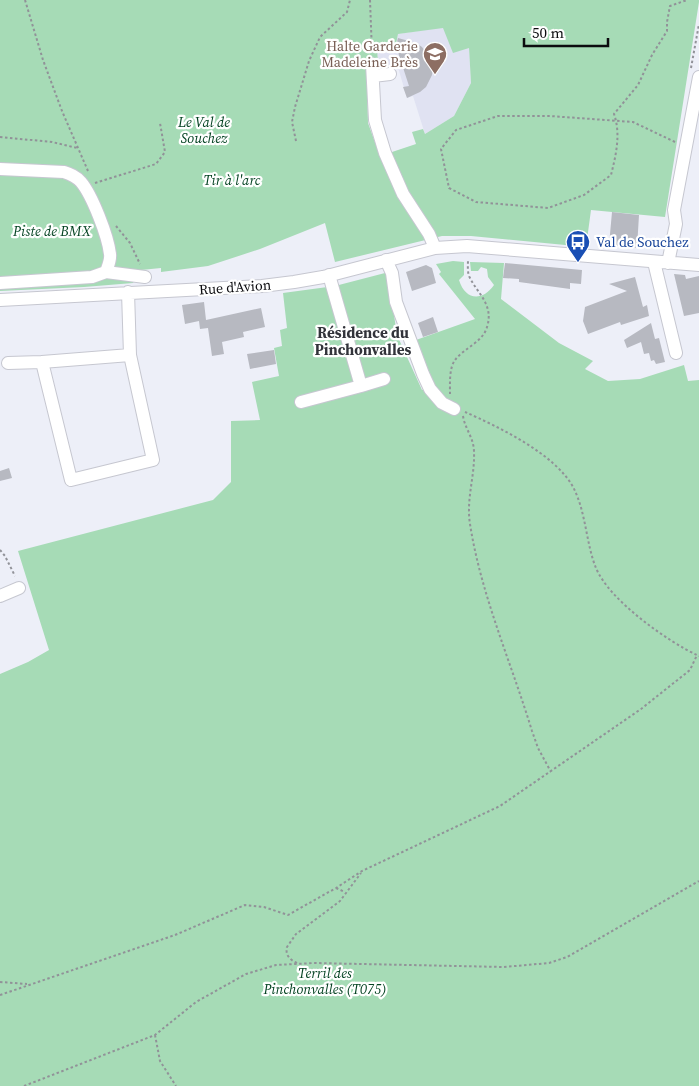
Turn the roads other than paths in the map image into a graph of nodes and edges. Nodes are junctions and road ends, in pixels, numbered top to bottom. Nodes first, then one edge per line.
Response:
1 (390, 74) dead end
2 (699, 77) edge
3 (0, 169) edge
4 (435, 248) junction
5 (386, 260) junction
6 (661, 262) junction
7 (699, 265) edge
8 (106, 272) junction
9 (329, 275) junction
10 (0, 283) edge
11 (151, 291) junction
12 (128, 292) junction
13 (0, 300) edge
14 (676, 353) dead end
15 (130, 355) junction
16 (42, 362) junction
17 (8, 363) dead end
18 (384, 379) dead end
19 (361, 386) junction
20 (301, 402) dead end
21 (458, 410) road end
22 (20, 588) road end
23 (0, 596) edge

1 - 4 street
2 - 6 street
3 - 8 street
4 - 5 street, Rue d'Avion
4 - 6 street, Rue d'Avion
5 - 9 street, Rue d'Avion
5 - 21 street
6 - 7 street
6 - 14 street
8 - 10 street
8 - 11 street
9 - 11 street, Rue d'Avion
9 - 19 street
11 - 12 street, Rue d'Avion
12 - 13 street, Rue d'Avion
12 - 15 street
15 - 16 street
15 - 16 street
16 - 17 street
18 - 19 street
19 - 20 street
22 - 23 street

